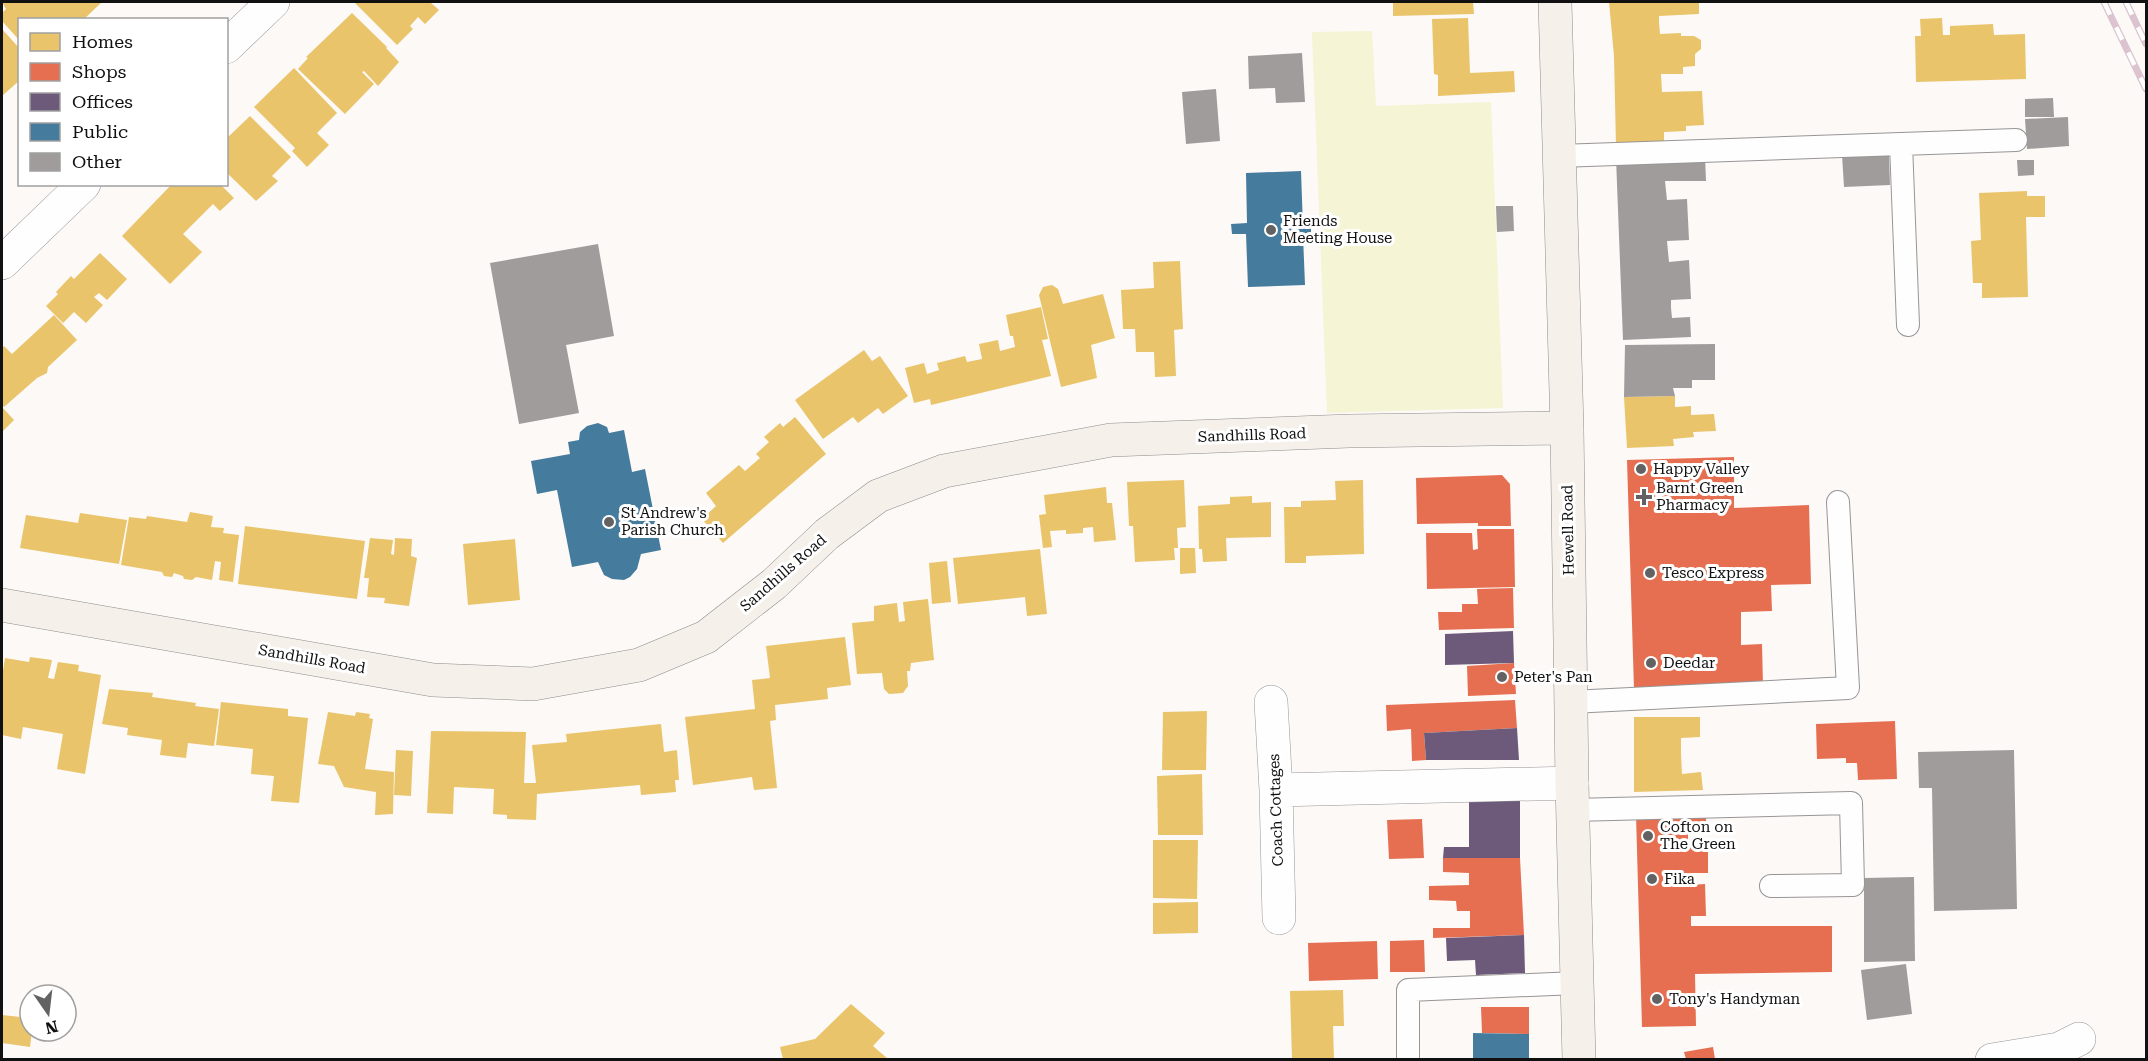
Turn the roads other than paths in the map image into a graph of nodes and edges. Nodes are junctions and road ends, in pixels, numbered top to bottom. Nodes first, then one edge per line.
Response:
1 (273, 2) edge
2 (1555, 2) edge
3 (228, 46) edge
4 (2016, 140) dead end
5 (1901, 144) junction
6 (1559, 156) junction
7 (82, 186) edge
8 (2, 263) edge
9 (1908, 325) dead end
10 (1567, 428) junction
11 (1838, 502) dead end
12 (2, 605) edge
13 (1271, 702) dead end
14 (1571, 702) junction
15 (1276, 790) junction
16 (1572, 796) junction
17 (1771, 886) dead end
18 (1279, 918) dead end
19 (1577, 984) junction
20 (2068, 1049) edge
21 (1408, 1056) dead end
22 (1579, 1059) edge
23 (1992, 1059) edge

1 - 3 street
2 - 6 street, Hewell Road
4 - 5 lane
5 - 6 lane
5 - 9 lane
6 - 10 street, Hewell Road
7 - 8 street
10 - 12 street, Sandhills Road
10 - 14 street, Hewell Road
11 - 14 lane
13 - 15 street, Coach Cottages
14 - 16 street, Hewell Road
15 - 16 street
15 - 18 street, Coach Cottages
16 - 17 lane
16 - 19 street, Hewell Road
19 - 21 lane
19 - 22 street, Hewell Road
20 - 23 street

